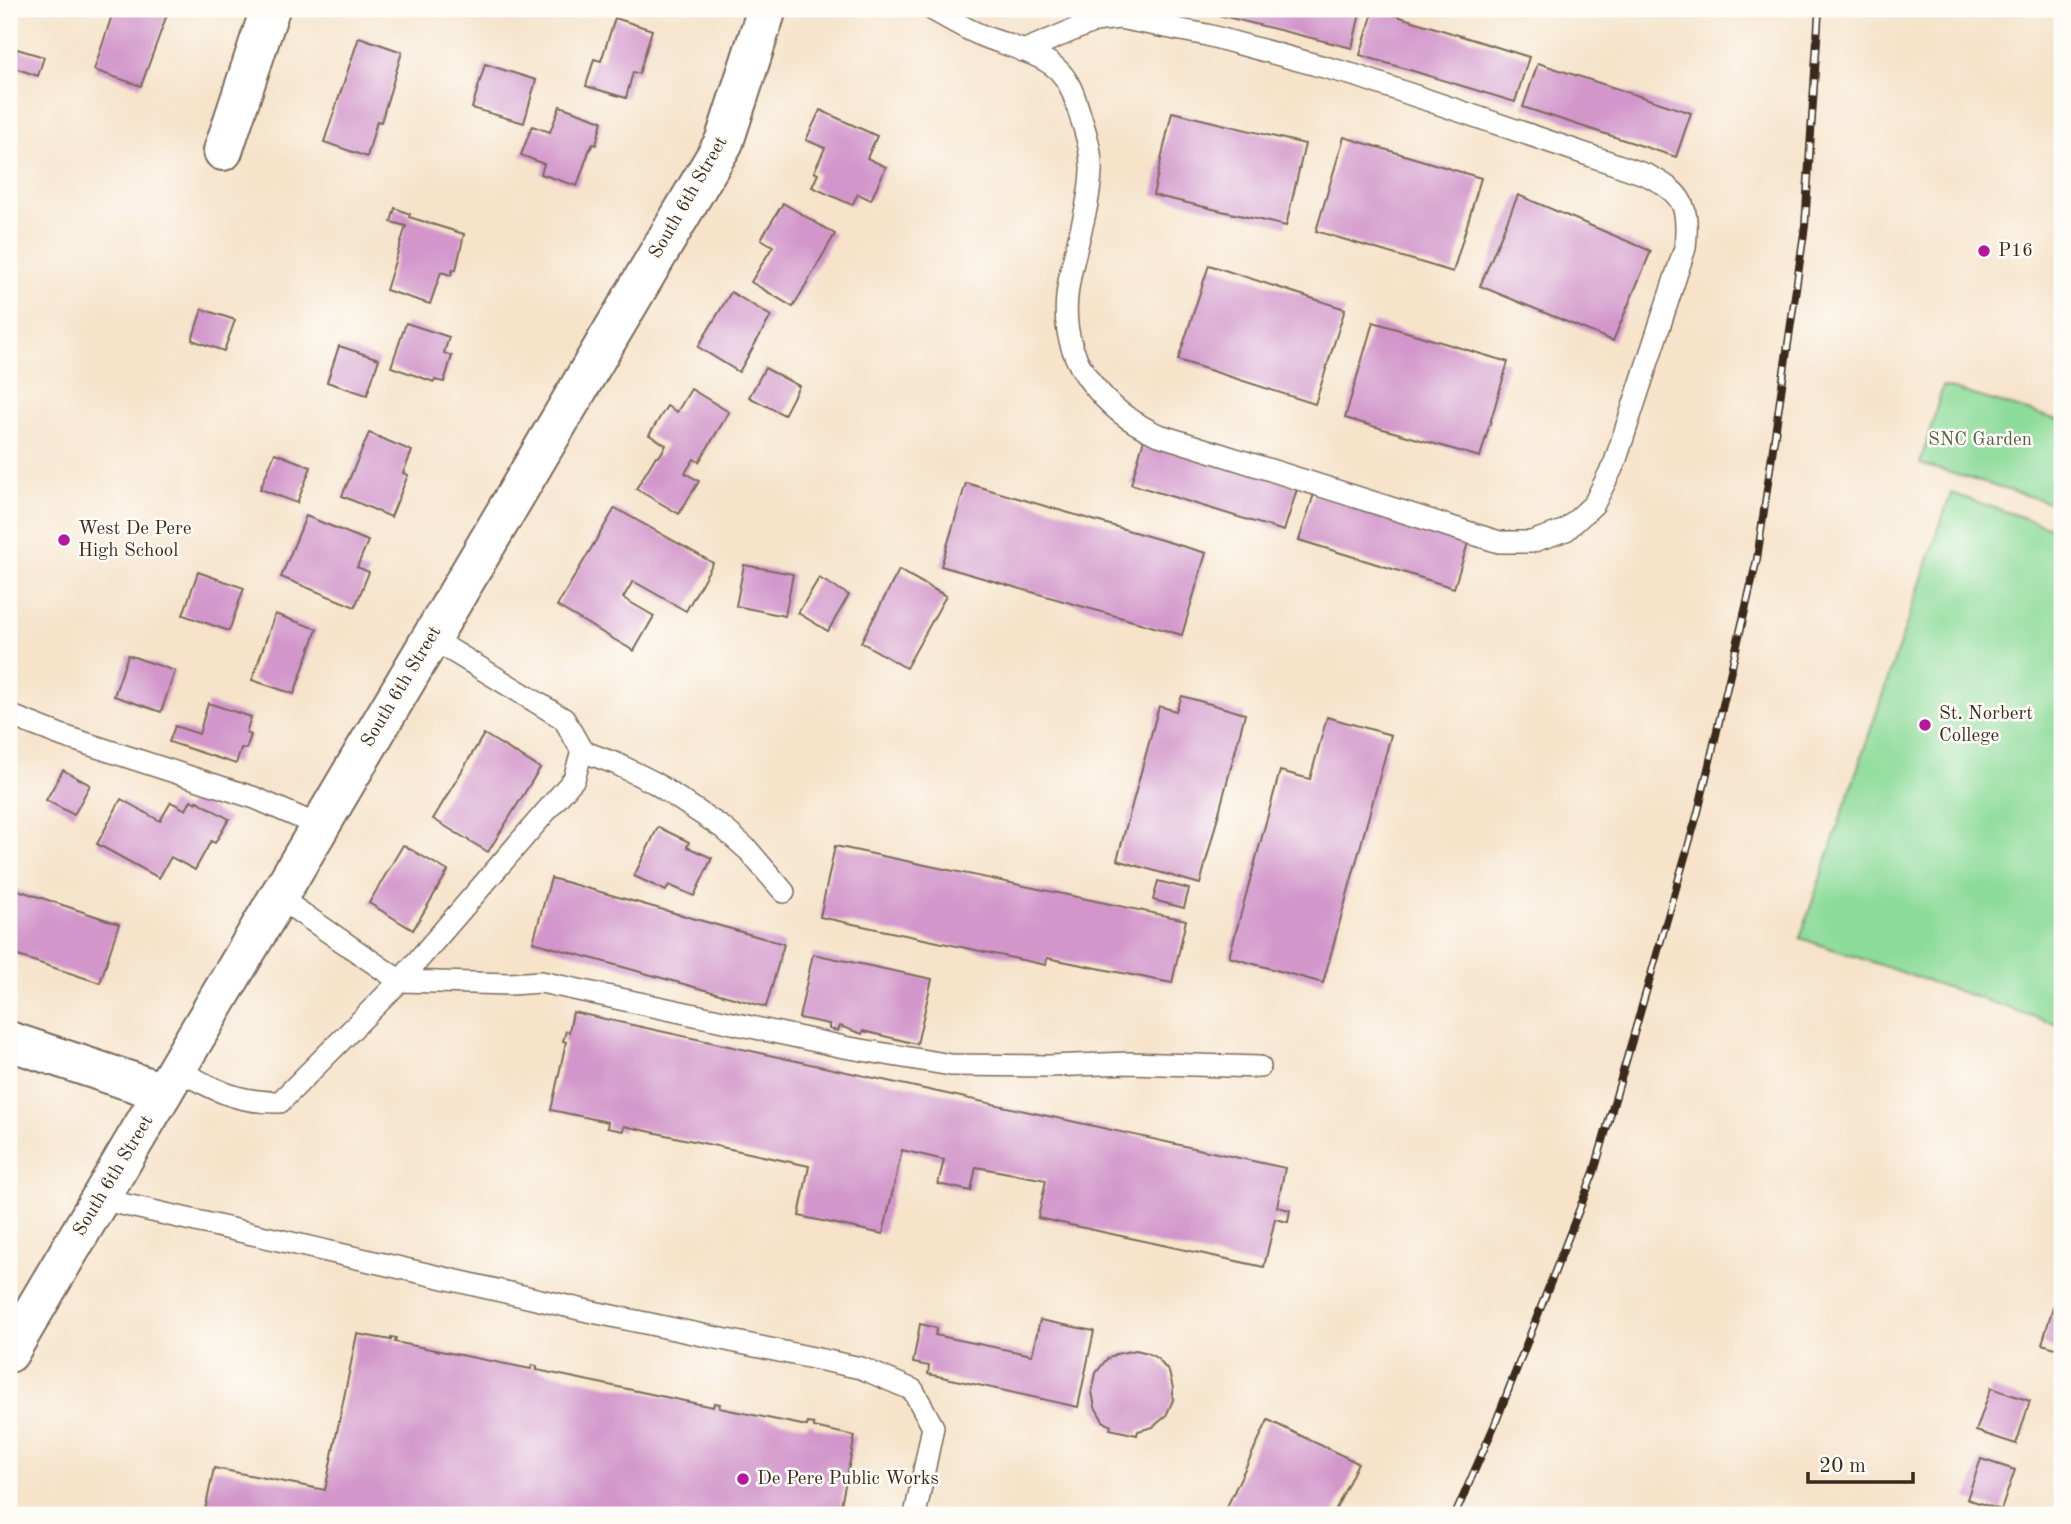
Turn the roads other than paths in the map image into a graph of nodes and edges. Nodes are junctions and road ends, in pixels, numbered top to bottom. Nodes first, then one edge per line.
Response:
1 (270, 9) edge
2 (767, 9) edge
3 (932, 9) edge
4 (1023, 51) junction
5 (223, 151) dead end
6 (431, 638) junction
7 (9, 715) edge
8 (582, 751) junction
9 (319, 826) junction
10 (784, 892) dead end
11 (278, 897) junction
12 (400, 981) junction
13 (9, 1041) edge
14 (1260, 1068) dead end
15 (170, 1080) junction
16 (100, 1199) junction
17 (9, 1353) edge
18 (915, 1515) edge

1 - 5 street
2 - 6 street, South 6th Street
3 - 4 lane
4 - 4 lane
6 - 8 lane
6 - 9 street, South 6th Street
7 - 9 lane
8 - 10 lane
8 - 12 lane
9 - 11 street, South 6th Street
11 - 12 lane
11 - 15 street, South 6th Street
12 - 14 lane
12 - 15 lane
13 - 15 street
15 - 16 street, South 6th Street
16 - 17 street, South 6th Street
16 - 18 lane

